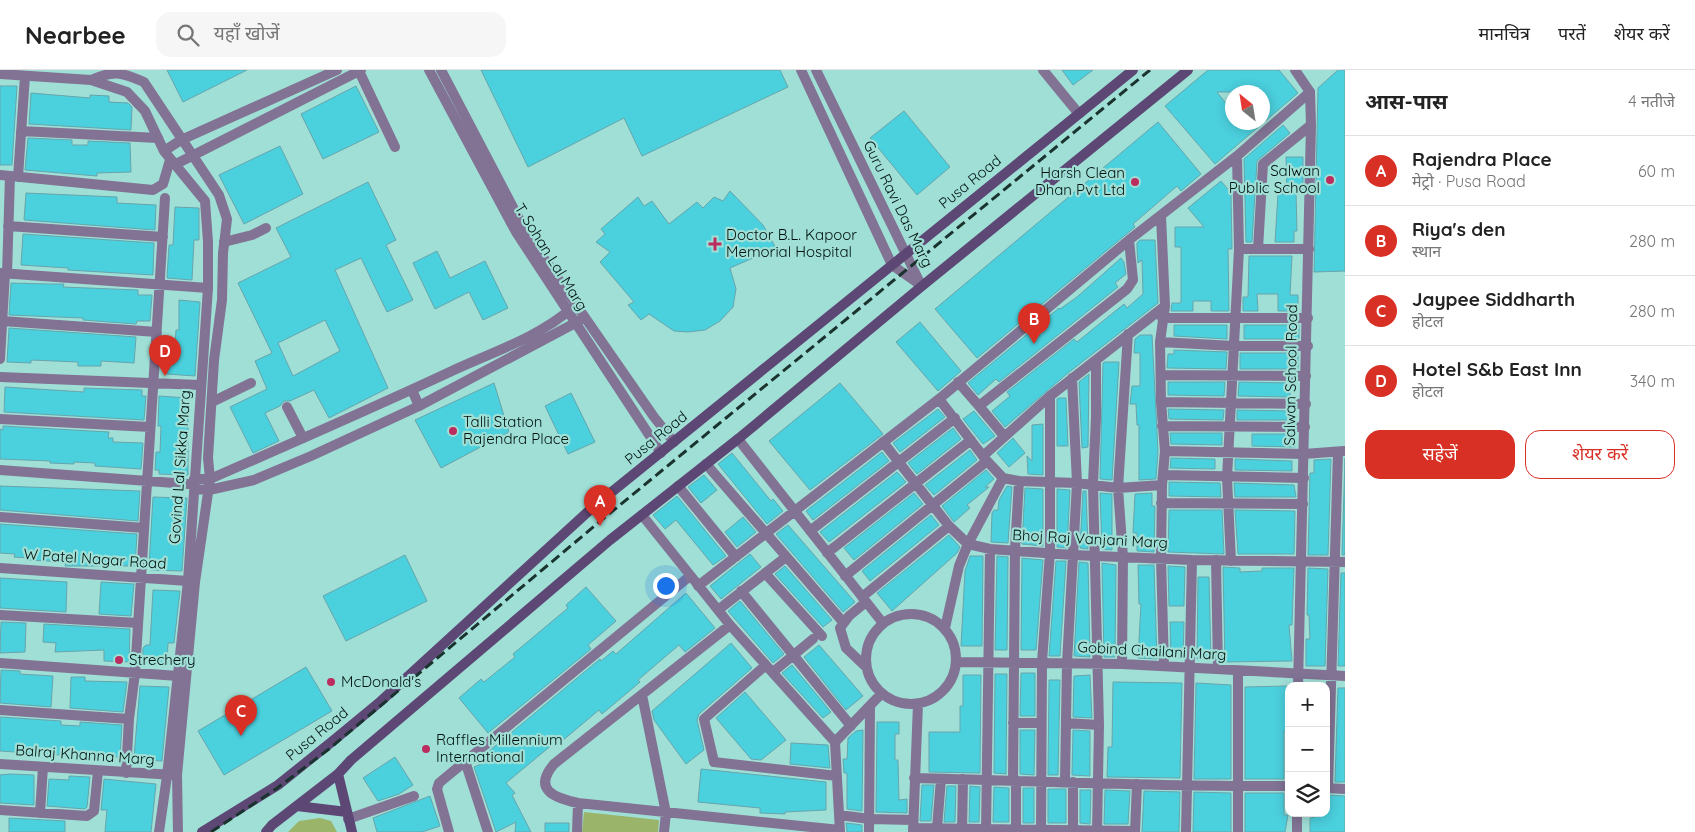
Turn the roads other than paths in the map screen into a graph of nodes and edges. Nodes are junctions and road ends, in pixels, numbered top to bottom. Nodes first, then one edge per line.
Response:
1 (337, 70) edge
2 (429, 70) edge
3 (441, 70) edge
4 (801, 70) edge
5 (816, 70) edge
6 (1043, 70) edge
7 (1133, 70) edge
8 (1188, 70) edge
9 (106, 71) edge
10 (360, 71) edge
11 (1298, 71) edge
12 (3, 73) edge
13 (25, 76) junction
14 (91, 80) junction
15 (105, 85) junction
16 (1310, 92) junction
17 (1079, 114) junction
18 (1311, 125) junction
19 (21, 131) junction
20 (158, 138) junction
21 (181, 140) junction
22 (395, 147) dead end
23 (164, 151) junction
24 (192, 156) junction
25 (1237, 156) junction
26 (173, 162) junction
27 (9, 176) edge
28 (165, 198) dead end
29 (1161, 216) junction
30 (8, 226) junction
31 (266, 228) dead end
32 (163, 238) junction
33 (898, 239) junction
34 (1129, 240) junction
35 (224, 242) junction
36 (919, 243) junction
37 (1239, 249) junction
38 (1258, 249) junction
39 (1309, 249) junction
40 (906, 254) junction
41 (892, 265) junction
42 (4, 273) edge
43 (160, 285) junction
44 (922, 286) junction
45 (208, 288) junction
46 (577, 304) junction
47 (1165, 306) junction
48 (567, 313) junction
49 (586, 317) junction
50 (1162, 318) junction
51 (1308, 318) junction
52 (1235, 319) junction
53 (2, 321) junction
54 (575, 324) junction
55 (157, 332) junction
56 (1128, 334) junction
57 (1160, 342) junction
58 (1234, 346) junction
59 (1308, 346) junction
60 (0, 358) edge
61 (1096, 360) junction
62 (1162, 375) junction
63 (1233, 376) junction
64 (1306, 376) junction
65 (0, 377) edge
66 (1072, 378) junction
67 (958, 382) junction
68 (153, 383) junction
69 (251, 383) dead end
70 (200, 385) junction
71 (412, 390) junction
72 (1050, 396) junction
73 (938, 399) junction
74 (1232, 401) junction
75 (212, 402) junction
76 (1161, 402) junction
77 (1306, 404) junction
78 (419, 406) junction
79 (979, 406) junction
80 (286, 407) dead end
81 (954, 418) junction
82 (0, 419) edge
83 (1162, 426) junction
84 (1229, 426) junction
85 (1305, 426) junction
86 (150, 428) junction
87 (1004, 436) junction
88 (303, 438) junction
89 (738, 439) junction
90 (971, 440) junction
91 (674, 442) junction
92 (883, 442) junction
93 (1165, 451) junction
94 (1342, 451) edge
95 (661, 452) junction
96 (1228, 452) junction
97 (1304, 454) junction
98 (985, 459) junction
99 (899, 463) junction
100 (706, 464) junction
101 (0, 470) edge
102 (1003, 478) junction
103 (1228, 478) junction
104 (1304, 478) junction
105 (210, 479) junction
106 (1019, 480) junction
107 (1163, 480) junction
108 (147, 481) junction
109 (1050, 481) junction
110 (1077, 482) junction
111 (916, 483) junction
112 (192, 484) junction
113 (1093, 484) junction
114 (678, 486) junction
115 (1118, 488) junction
116 (209, 490) junction
117 (1161, 503) junction
118 (932, 504) junction
119 (1303, 504) junction
120 (1228, 505) junction
121 (794, 510) junction
122 (642, 514) junction
123 (0, 517) edge
124 (949, 526) junction
125 (144, 528) junction
126 (810, 531) junction
127 (765, 533) junction
128 (968, 544) junction
129 (990, 549) junction
130 (1015, 550) junction
131 (1050, 552) junction
132 (827, 553) junction
133 (1093, 554) junction
134 (1072, 555) junction
135 (736, 556) junction
136 (786, 557) junction
137 (1123, 557) junction
138 (1161, 558) junction
139 (1192, 560) junction
140 (1216, 560) junction
141 (1231, 561) junction
142 (1302, 561) junction
143 (1340, 562) edge
144 (0, 568) edge
145 (765, 573) junction
146 (690, 576) junction
147 (845, 576) junction
148 (140, 578) junction
149 (188, 581) junction
150 (698, 586) junction
151 (741, 591) junction
152 (864, 600) junction
153 (718, 610) junction
154 (0, 614) edge
155 (842, 622) junction
156 (882, 622) junction
157 (138, 623) junction
158 (730, 625) junction
159 (945, 628) junction
160 (793, 656) junction
161 (957, 662) junction
162 (988, 662) junction
163 (1013, 662) junction
164 (1042, 662) junction
165 (1067, 662) junction
166 (0, 664) edge
167 (1096, 664) junction
168 (1122, 664) junction
169 (1164, 666) junction
170 (867, 668) junction
171 (1189, 668) junction
172 (769, 669) junction
173 (1218, 669) junction
174 (1238, 671) junction
175 (135, 673) junction
176 (1298, 675) junction
177 (178, 676) junction
178 (1331, 676) junction
179 (1345, 676) edge
180 (1298, 682) edge
181 (882, 694) junction
182 (642, 695) junction
183 (918, 704) junction
184 (870, 706) junction
185 (0, 710) edge
186 (129, 719) junction
187 (1013, 723) junction
188 (1042, 723) junction
189 (1066, 723) junction
190 (1099, 724) junction
191 (851, 726) junction
192 (835, 742) junction
193 (465, 761) junction
194 (0, 764) edge
195 (43, 767) junction
196 (98, 771) junction
197 (1328, 772) edge
198 (126, 773) junction
199 (338, 774) junction
200 (172, 776) junction
201 (837, 776) junction
202 (914, 778) junction
203 (941, 779) junction
204 (963, 779) junction
205 (987, 780) junction
206 (1014, 780) junction
207 (1041, 781) junction
208 (1069, 781) junction
209 (1098, 782) junction
210 (1137, 784) junction
211 (1237, 786) junction
212 (1285, 786) edge
213 (1188, 787) junction
214 (1330, 788) edge
215 (1345, 789) edge
216 (414, 796) dead end
217 (578, 803) junction
218 (297, 806) junction
219 (0, 810) edge
220 (40, 813) junction
221 (666, 813) junction
222 (839, 815) junction
223 (347, 816) junction
224 (1297, 817) edge
225 (870, 819) junction
226 (913, 827) edge
227 (937, 828) junction
228 (962, 830) edge
229 (986, 830) edge
230 (1016, 830) edge
231 (1041, 830) edge
232 (840, 831) edge
233 (1073, 831) edge
234 (1097, 831) edge
235 (1135, 831) edge
236 (158, 832) edge
237 (178, 832) edge
238 (202, 832) edge
239 (266, 832) edge
240 (352, 832) edge
241 (449, 832) edge
242 (488, 832) edge
243 (577, 832) edge
244 (664, 832) edge
245 (869, 832) edge
246 (1186, 832) edge
247 (1238, 832) edge
248 (1297, 832) edge

1 - 21 street
2 - 48 street, T. Sohan Lal Marg
3 - 46 street, T. Sohan Lal Marg
4 - 41 street, Guru Ravi Das Marg
5 - 33 street, Guru Ravi Das Marg
6 - 17 street
7 - 17 main road, Pusa Road
8 - 44 main road
9 - 14 street
9 - 15 street
9 - 21 street, Govind Lal Sikka Marg
10 - 22 street
10 - 24 street
11 - 16 street
12 - 13 street, Govind Lal Sikka Marg
13 - 14 street, Govind Lal Sikka Marg
13 - 19 street
14 - 15 street, Govind Lal Sikka Marg
15 - 20 street, Govind Lal Sikka Marg
16 - 18 street, Salwan School Road
16 - 25 street
17 - 36 main road, Pusa Road
18 - 38 street
18 - 39 street, Salwan School Road
19 - 20 street
19 - 27 street
20 - 23 street, Govind Lal Sikka Marg
21 - 23 street
21 - 24 street, Govind Lal Sikka Marg
23 - 26 street, Govind Lal Sikka Marg
24 - 26 street
24 - 35 street, Govind Lal Sikka Marg
25 - 29 street
25 - 37 street
26 - 27 street
26 - 45 street, Govind Lal Sikka Marg
27 - 30 street
28 - 32 street
29 - 34 street
29 - 47 street
30 - 32 street
30 - 42 street
31 - 35 street
32 - 43 street
33 - 36 street
33 - 40 street, Guru Ravi Das Marg
34 - 67 street
34 - 79 street
35 - 75 street, Govind Lal Sikka Marg
36 - 40 main road, Pusa Road
37 - 38 street
37 - 52 street
38 - 39 street
39 - 51 street, Salwan School Road
40 - 41 main road, Pusa Road
40 - 44 street, Guru Ravi Das Marg
41 - 44 street, Guru Ravi Das Marg
41 - 91 main road, Pusa Road
42 - 43 street
42 - 53 street
43 - 45 street
43 - 55 street
44 - 89 main road
45 - 70 street, Govind Lal Sikka Marg
46 - 48 street
46 - 49 street, T. Sohan Lal Marg
47 - 50 street
47 - 56 street
48 - 54 street, T. Sohan Lal Marg
48 - 71 street
49 - 54 street
49 - 91 street, T. Sohan Lal Marg
50 - 52 street
50 - 57 street
51 - 52 street
51 - 59 street, Salwan School Road
52 - 58 street
53 - 55 street
53 - 60 street
54 - 78 street
54 - 95 street, T. Sohan Lal Marg
55 - 68 street
56 - 61 street
56 - 115 street
57 - 58 street
57 - 62 street
58 - 59 street
58 - 63 street
59 - 64 street, Salwan School Road
61 - 66 street
61 - 113 street
62 - 63 street
62 - 76 street
63 - 64 street
63 - 74 street
64 - 77 street, Salwan School Road
65 - 68 street
66 - 72 street
66 - 110 street
67 - 73 street
67 - 79 street
68 - 70 street
68 - 86 street
69 - 75 street
70 - 112 street, Govind Lal Sikka Marg
71 - 78 street
71 - 88 street
72 - 87 street
72 - 109 street
73 - 81 street
73 - 92 street
74 - 76 street
74 - 77 street
74 - 84 street
75 - 105 street, Govind Lal Sikka Marg
76 - 83 street
77 - 85 street, Salwan School Road
78 - 116 street
79 - 87 street
80 - 88 street
81 - 90 street
81 - 99 street
82 - 86 street
83 - 84 street
83 - 93 street
84 - 85 street
84 - 96 street
85 - 97 street, Salwan School Road
86 - 108 street
87 - 98 street
88 - 105 street
89 - 100 main road
89 - 121 street
90 - 98 street
90 - 111 street
91 - 95 main road, Pusa Road
92 - 99 street
92 - 121 street
93 - 96 street
93 - 107 street
94 - 97 street
94 - 143 street
95 - 238 main road, Pusa Road
96 - 97 street
96 - 103 street
97 - 104 street, Salwan School Road
98 - 102 street
98 - 118 street
99 - 111 street
99 - 126 street
100 - 114 main road
100 - 127 street
101 - 108 street
102 - 106 street
102 - 128 street
103 - 104 street
103 - 107 street
103 - 120 street
104 - 119 street, Salwan School Road
105 - 112 street
105 - 116 street, Govind Lal Sikka Marg
106 - 109 street
106 - 130 street
107 - 115 street
107 - 117 street
108 - 112 street
108 - 125 street
109 - 110 street
109 - 131 street
110 - 113 street
110 - 134 street
111 - 118 street
111 - 132 street
112 - 116 street
112 - 149 street, Govind Lal Sikka Marg
113 - 115 street
113 - 133 street
114 - 122 main road
114 - 135 street
115 - 137 street
116 - 200 street, Govind Lal Sikka Marg
117 - 120 street
117 - 138 street
118 - 124 street
118 - 147 street
119 - 120 street
119 - 142 street, Salwan School Road
120 - 141 street
121 - 126 street
121 - 127 street
122 - 146 street
122 - 199 main road
123 - 125 street
124 - 128 street
124 - 152 street
125 - 148 street
126 - 132 street
127 - 135 street
127 - 136 street
128 - 129 street, Bhoj Raj Vanjani Marg
128 - 159 street
129 - 130 street, Bhoj Raj Vanjani Marg
129 - 162 street
130 - 131 street, Bhoj Raj Vanjani Marg
130 - 163 street
131 - 134 street, Bhoj Raj Vanjani Marg
131 - 164 street
132 - 147 street
133 - 134 street, Bhoj Raj Vanjani Marg
133 - 137 street, Bhoj Raj Vanjani Marg
133 - 167 street
134 - 165 street
135 - 150 street
136 - 145 street
136 - 155 street
137 - 138 street, Bhoj Raj Vanjani Marg
137 - 168 street
138 - 139 street, Bhoj Raj Vanjani Marg
138 - 169 street
139 - 140 street, Bhoj Raj Vanjani Marg
139 - 171 street
140 - 141 street, Bhoj Raj Vanjani Marg
140 - 173 street
141 - 142 street, Bhoj Raj Vanjani Marg
142 - 143 street, Bhoj Raj Vanjani Marg
142 - 176 street, Salwan School Road
143 - 178 street
144 - 148 street, W Patel Nagar Road
145 - 151 street
145 - 160 street
146 - 150 street
146 - 193 street
147 - 152 street
148 - 149 street, W Patel Nagar Road
148 - 157 street
149 - 177 street, Govind Lal Sikka Marg
150 - 153 street
151 - 153 street
151 - 160 street
152 - 155 street
152 - 156 street
153 - 158 street
154 - 157 street
155 - 170 street
156 - 159 street
156 - 170 street
157 - 175 street
158 - 172 street
158 - 182 street
159 - 161 street
160 - 172 street
160 - 191 street
161 - 162 street, Gobind Chailani Marg
161 - 183 street
162 - 163 street, Gobind Chailani Marg
162 - 205 street
163 - 164 street, Gobind Chailani Marg
163 - 187 street
164 - 165 street, Gobind Chailani Marg
164 - 188 street
165 - 167 street, Gobind Chailani Marg
165 - 189 street
166 - 175 street
167 - 168 street, Gobind Chailani Marg
167 - 190 street
168 - 169 street, Gobind Chailani Marg
169 - 171 street, Gobind Chailani Marg
170 - 181 street
171 - 173 street, Gobind Chailani Marg
171 - 213 street
172 - 192 street
172 - 201 street
173 - 174 street, Gobind Chailani Marg
174 - 176 street, Gobind Chailani Marg
174 - 211 street
175 - 177 street
175 - 186 street
176 - 178 street, Gobind Chailani Marg
176 - 180 street, Salwan School Road
177 - 200 street, Govind Lal Sikka Marg
178 - 179 street, Gobind Chailani Marg
178 - 197 street
181 - 183 street
181 - 184 street
182 - 217 street
182 - 221 street
183 - 202 street
184 - 191 street
184 - 225 street
185 - 186 street
186 - 198 street
187 - 188 street
187 - 206 street
188 - 207 street
189 - 190 street
189 - 208 street
190 - 209 street
191 - 192 street
192 - 201 street
193 - 241 street
193 - 242 street
194 - 195 street, Balraj Khanna Marg
195 - 196 street, Balraj Khanna Marg
195 - 220 street
196 - 198 street, Balraj Khanna Marg
196 - 220 street
198 - 200 street, Balraj Khanna Marg
199 - 218 main road
199 - 223 main road
200 - 236 street, Govind Lal Sikka Marg
200 - 237 street, Govind Lal Sikka Marg
201 - 222 street
202 - 203 street
202 - 226 street
203 - 204 street
203 - 227 street
204 - 205 street
204 - 228 street
205 - 206 street
205 - 229 street
206 - 207 street
206 - 230 street
207 - 208 street
207 - 231 street
208 - 209 street
208 - 233 street
209 - 210 street
209 - 234 street
210 - 213 street
210 - 235 street
211 - 212 street
211 - 213 street
211 - 247 street
213 - 246 street
214 - 215 street
216 - 223 street
217 - 221 street
217 - 243 street
218 - 223 main road
218 - 239 main road
219 - 220 street
221 - 232 street
221 - 244 street
222 - 225 street
222 - 232 street
223 - 240 main road
224 - 248 street
225 - 226 street
225 - 245 street
226 - 227 street
227 - 228 street
228 - 229 street
229 - 230 street
230 - 231 street
231 - 233 street
233 - 234 street
234 - 235 street

